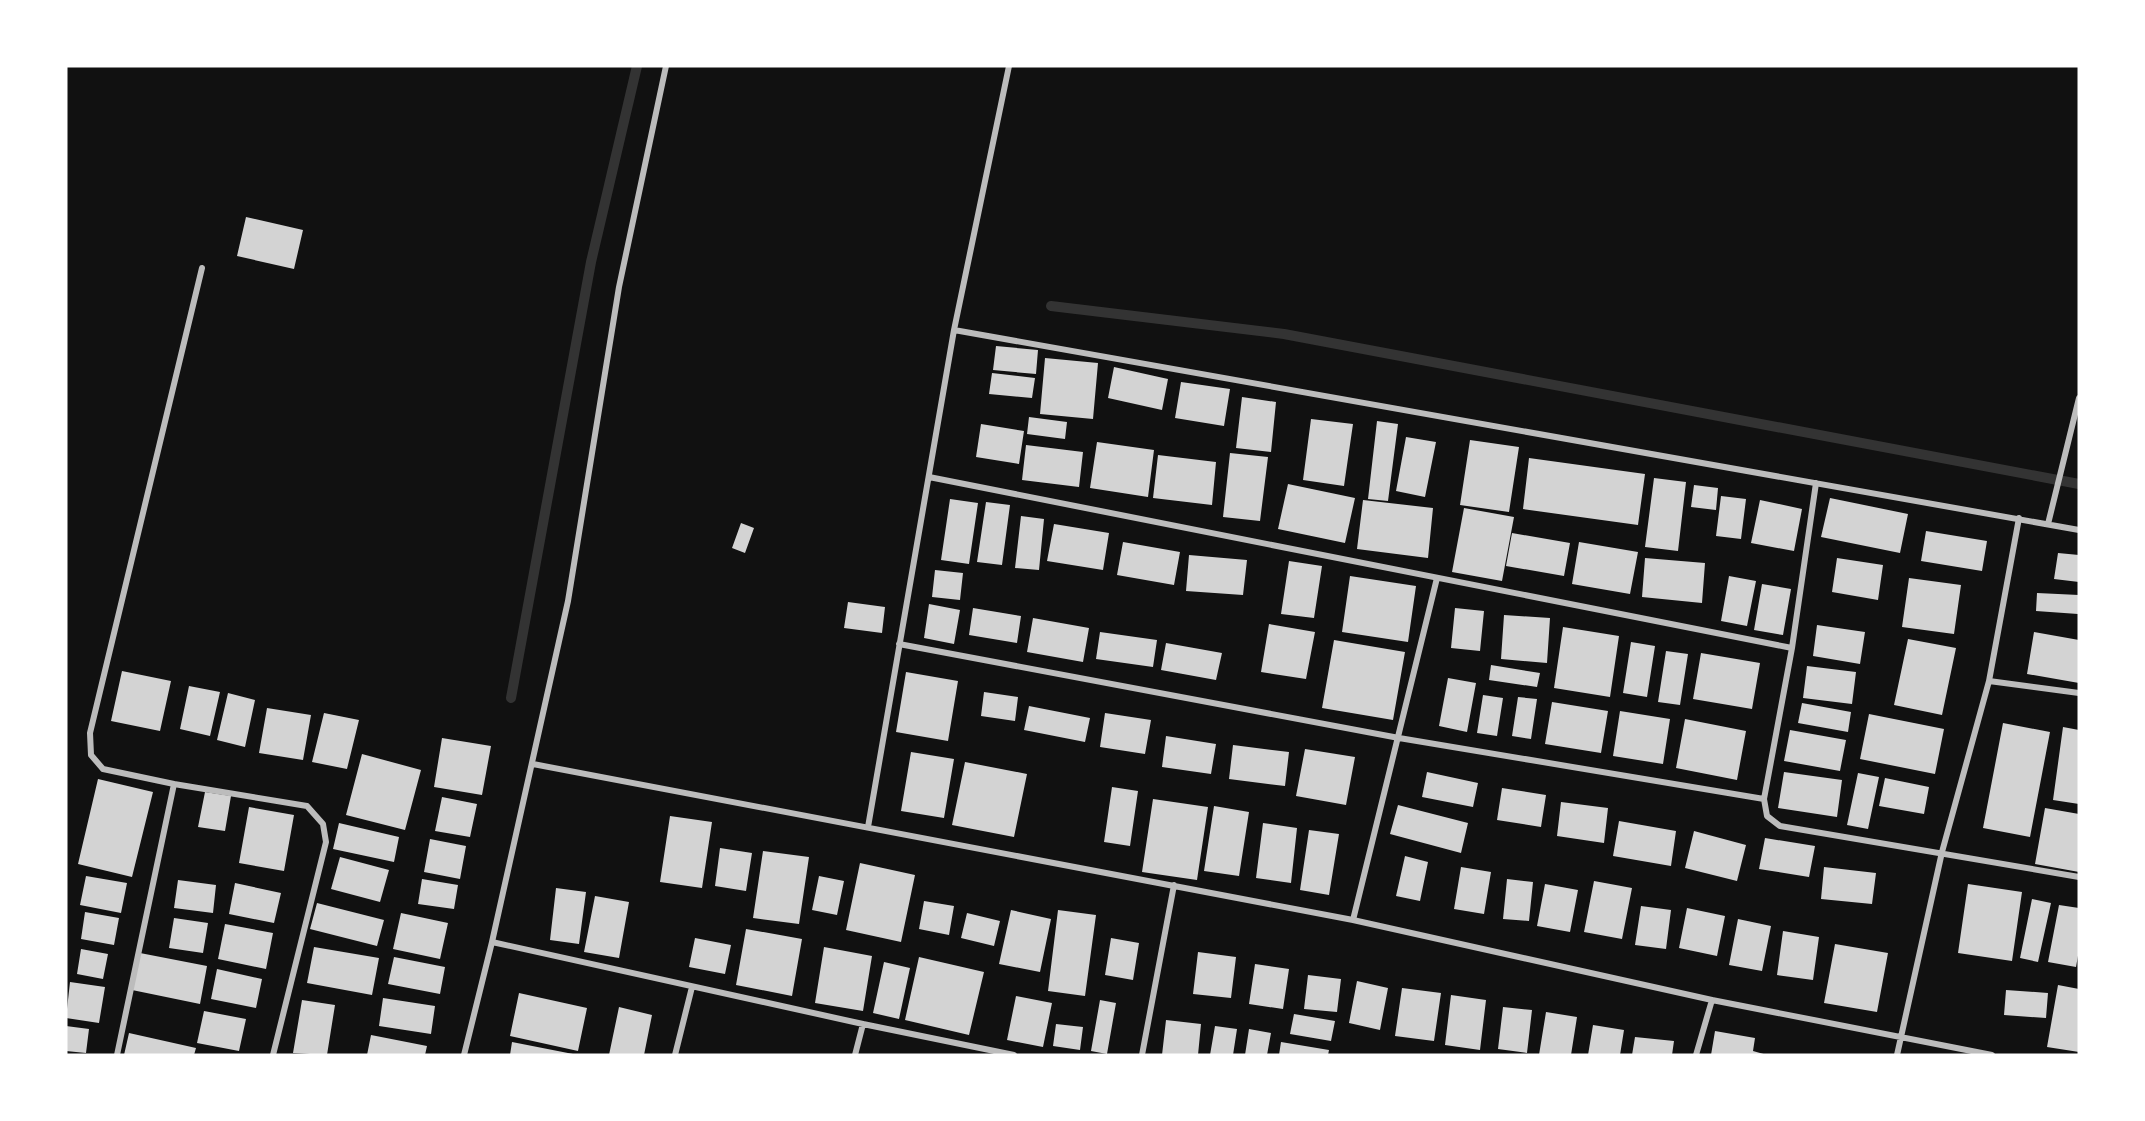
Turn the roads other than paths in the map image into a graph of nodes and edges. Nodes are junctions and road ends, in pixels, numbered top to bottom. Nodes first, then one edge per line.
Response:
1 (666, 66) edge
2 (1010, 66) edge
3 (202, 268) dead end
4 (954, 330) junction
5 (2079, 398) edge
6 (929, 477) junction
7 (1816, 483) junction
8 (2019, 518) junction
9 (2048, 524) junction
10 (2079, 530) edge
11 (1437, 578) junction
12 (899, 644) junction
13 (1792, 648) junction
14 (1989, 681) junction
15 (2079, 693) edge
16 (1399, 738) junction
17 (533, 764) junction
18 (174, 784) junction
19 (1764, 799) junction
20 (868, 827) junction
21 (1942, 852) junction
22 (2079, 877) edge
23 (1174, 885) junction
24 (1353, 920) junction
25 (492, 942) junction
26 (692, 987) junction
27 (1712, 1000) junction
28 (862, 1024) junction
29 (1901, 1037) junction
30 (117, 1055) edge
31 (273, 1055) edge
32 (464, 1055) edge
33 (675, 1055) edge
34 (855, 1055) edge
35 (1014, 1055) edge
36 (1142, 1055) edge
37 (1696, 1055) edge
38 (1897, 1055) edge
39 (1992, 1055) edge

1 - 17 street
2 - 4 street
3 - 18 street
4 - 6 street
4 - 7 street
5 - 9 street
6 - 11 street
6 - 12 street
7 - 8 street
7 - 13 street
8 - 9 street
8 - 14 street
9 - 10 street
11 - 13 street
11 - 16 street
12 - 16 street
12 - 20 street
13 - 19 street
14 - 15 street
14 - 21 street
16 - 19 street
16 - 24 street
17 - 20 street
17 - 25 street
18 - 30 street
18 - 31 street
19 - 21 street
20 - 23 street
21 - 22 street
21 - 29 street
23 - 24 street
23 - 36 street
24 - 27 street
25 - 26 street
25 - 32 street
26 - 28 street
26 - 33 street
27 - 29 street
27 - 37 street
28 - 34 street
28 - 35 street
29 - 38 street
29 - 39 street

